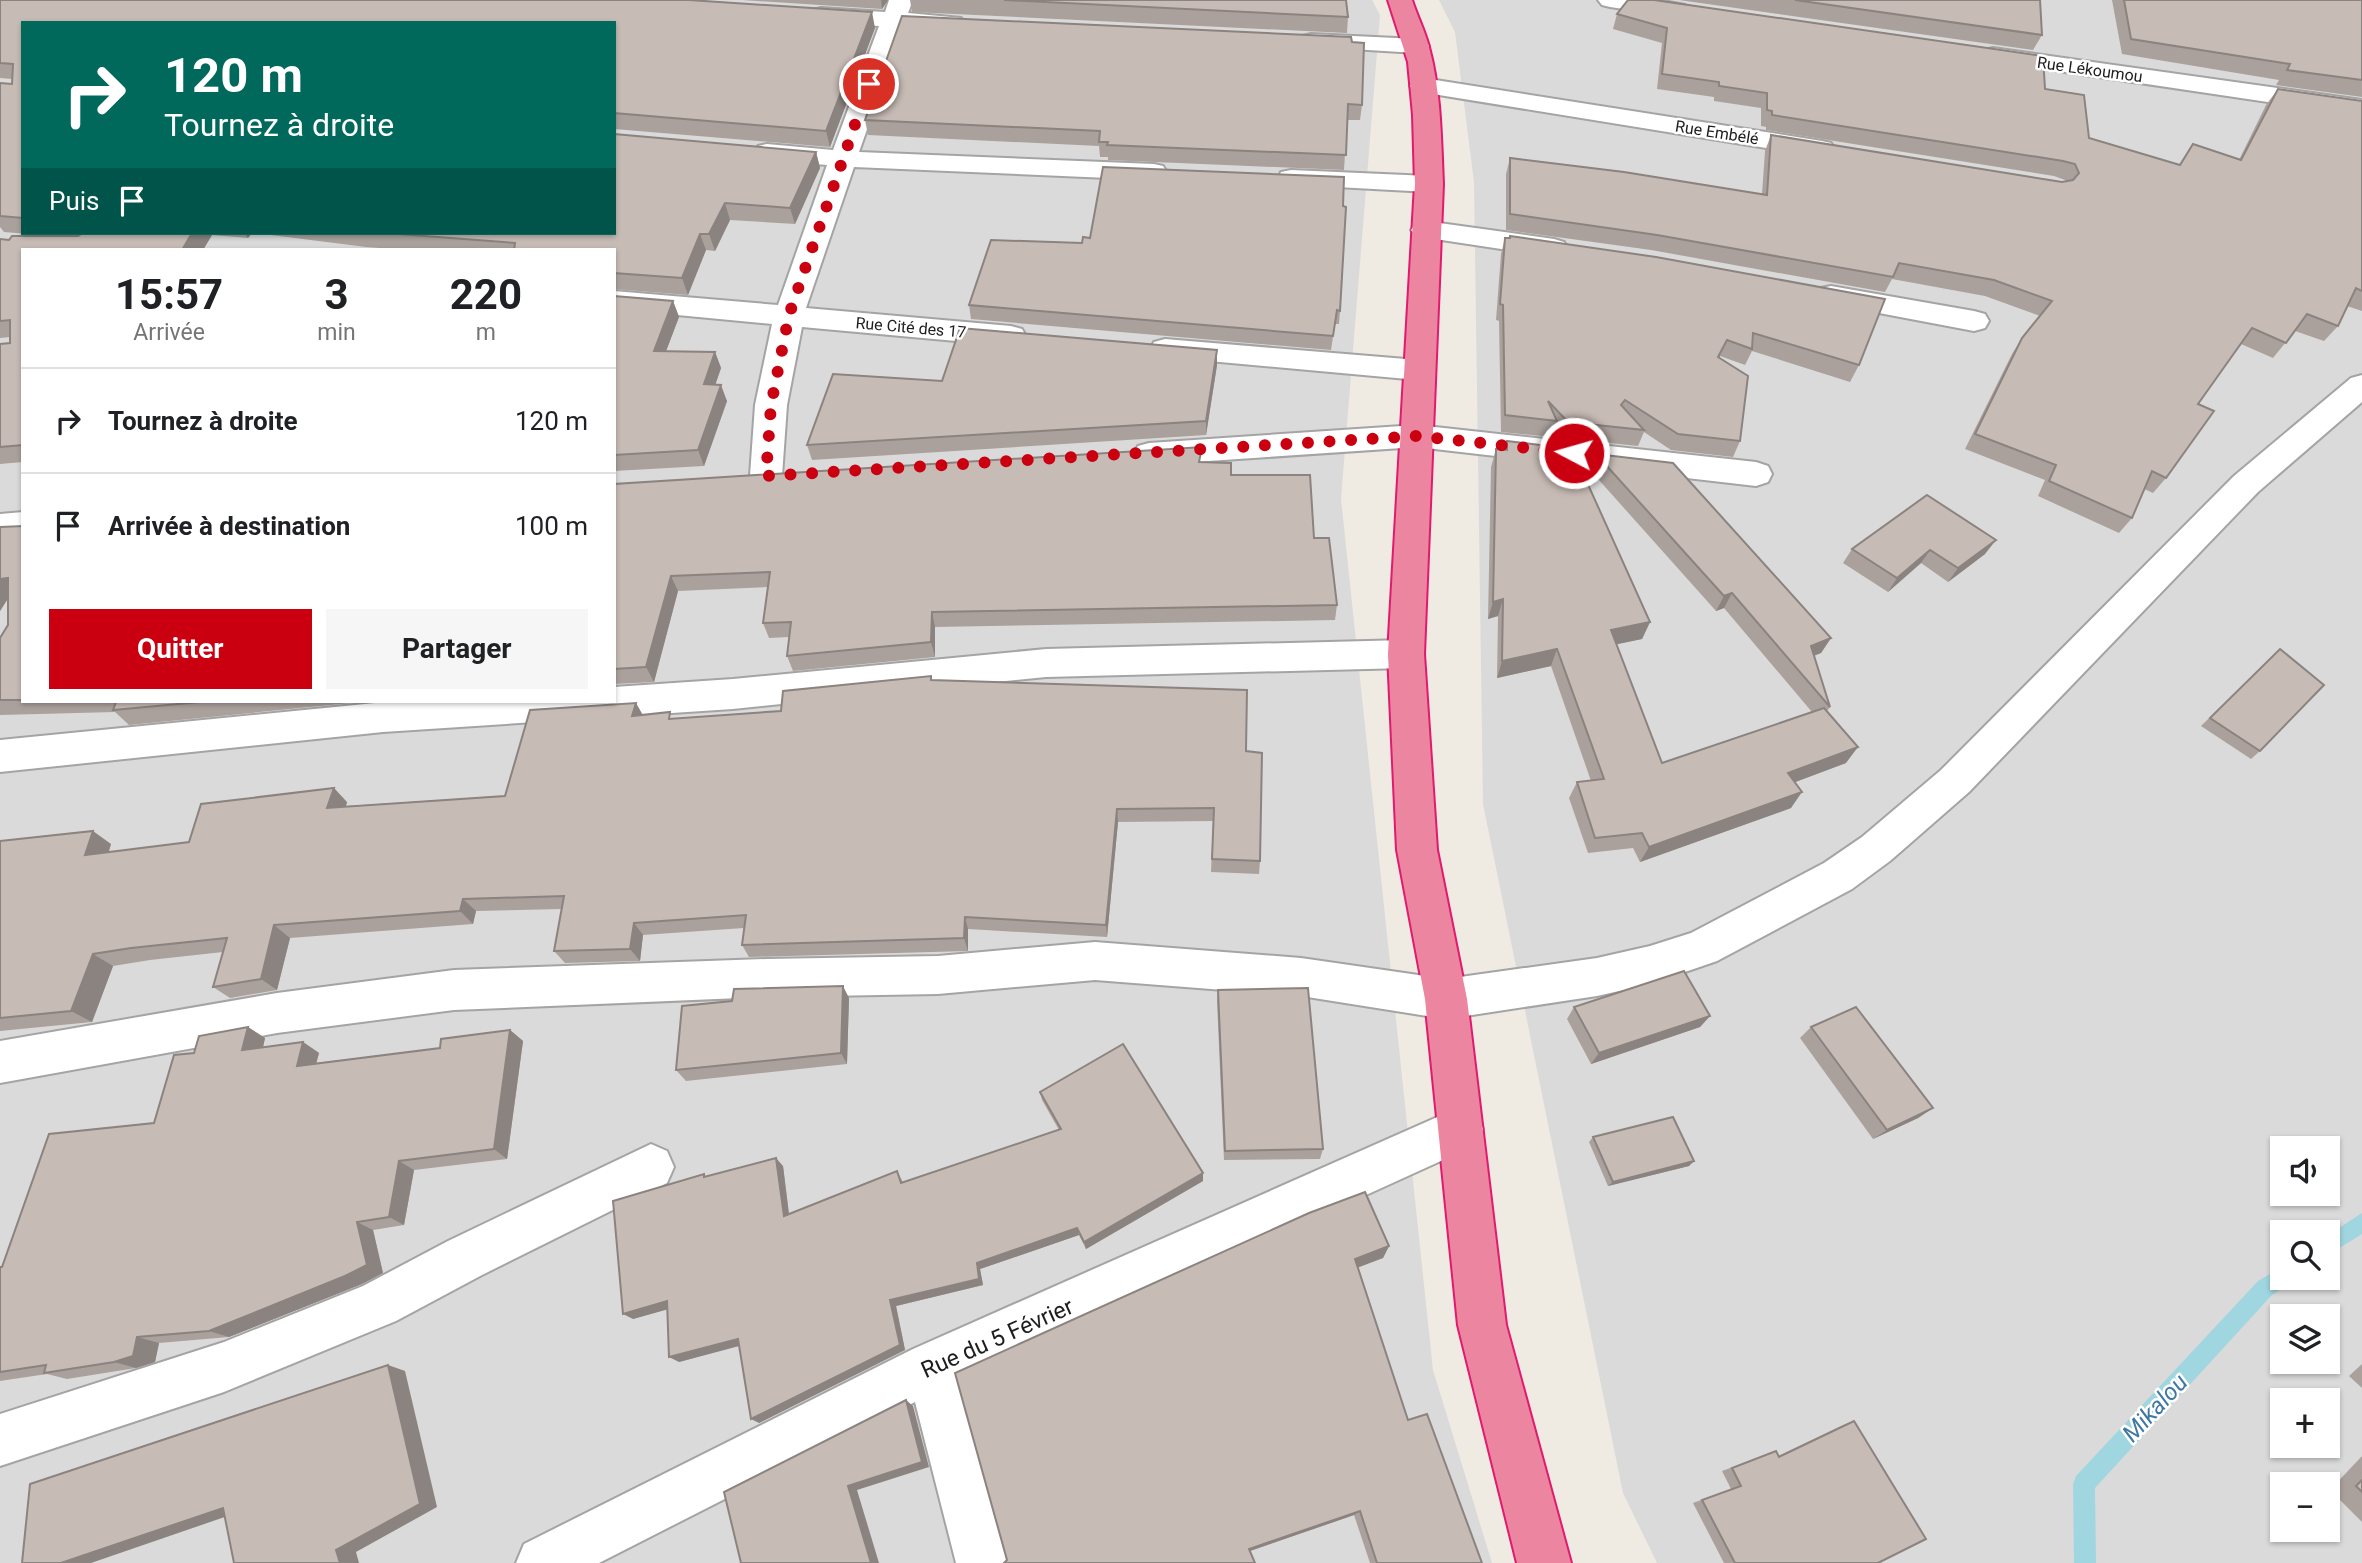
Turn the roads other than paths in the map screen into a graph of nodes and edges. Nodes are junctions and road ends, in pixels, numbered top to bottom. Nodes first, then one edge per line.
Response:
1 (1400, 0) edge
2 (1610, 0) edge
3 (897, 10) edge
4 (1701, 13) edge
5 (799, 14) edge
6 (976, 24) edge
7 (1293, 40) edge
8 (1417, 47) junction
9 (1975, 52) edge
10 (1423, 86) junction
11 (2362, 108) edge
12 (736, 149) edge
13 (1851, 154) edge
14 (844, 159) junction
15 (1183, 173) edge
16 (1265, 177) edge
17 (1429, 184) junction
18 (1425, 230) junction
19 (1584, 253) edge
20 (1799, 289) edge
21 (616, 300) edge
22 (789, 315) junction
23 (1974, 321) dead end
24 (1043, 339) edge
25 (1140, 347) edge
26 (1418, 370) junction
27 (2362, 385) edge
28 (1417, 436) junction
29 (1113, 456) edge
30 (1756, 474) dead end
31 (766, 476) edge
32 (21, 524) edge
33 (0, 526) edge
34 (1406, 654) junction
35 (616, 702) edge
36 (596, 703) edge
37 (0, 756) edge
38 (1446, 999) junction
39 (0, 1062) edge
40 (1461, 1129) junction
41 (651, 1167) dead end
42 (931, 1367) junction
43 (0, 1440) edge
44 (542, 1563) edge
45 (983, 1563) edge
46 (1544, 1563) edge

1 - 8 highway
2 - 4 street
3 - 5 street
3 - 6 street
3 - 14 street
7 - 8 street
8 - 10 highway
9 - 11 street, Rue Lékoumou
10 - 13 street, Rue Embélé
10 - 17 highway
12 - 14 street
14 - 15 street
14 - 22 street
16 - 17 street
17 - 18 highway
18 - 19 street
18 - 26 highway
20 - 23 street
21 - 22 street, Rue Cité des 17
22 - 24 street, Rue Cité des 17
22 - 31 street
25 - 26 street
26 - 28 highway
27 - 38 street
28 - 29 street
28 - 30 street
28 - 34 highway
32 - 33 street
34 - 35 street
34 - 38 highway
36 - 37 street
38 - 39 street
38 - 40 highway
40 - 42 street, Rue du 5 Février
40 - 46 highway
41 - 43 street
42 - 44 street, Rue du 5 Février
42 - 45 street

